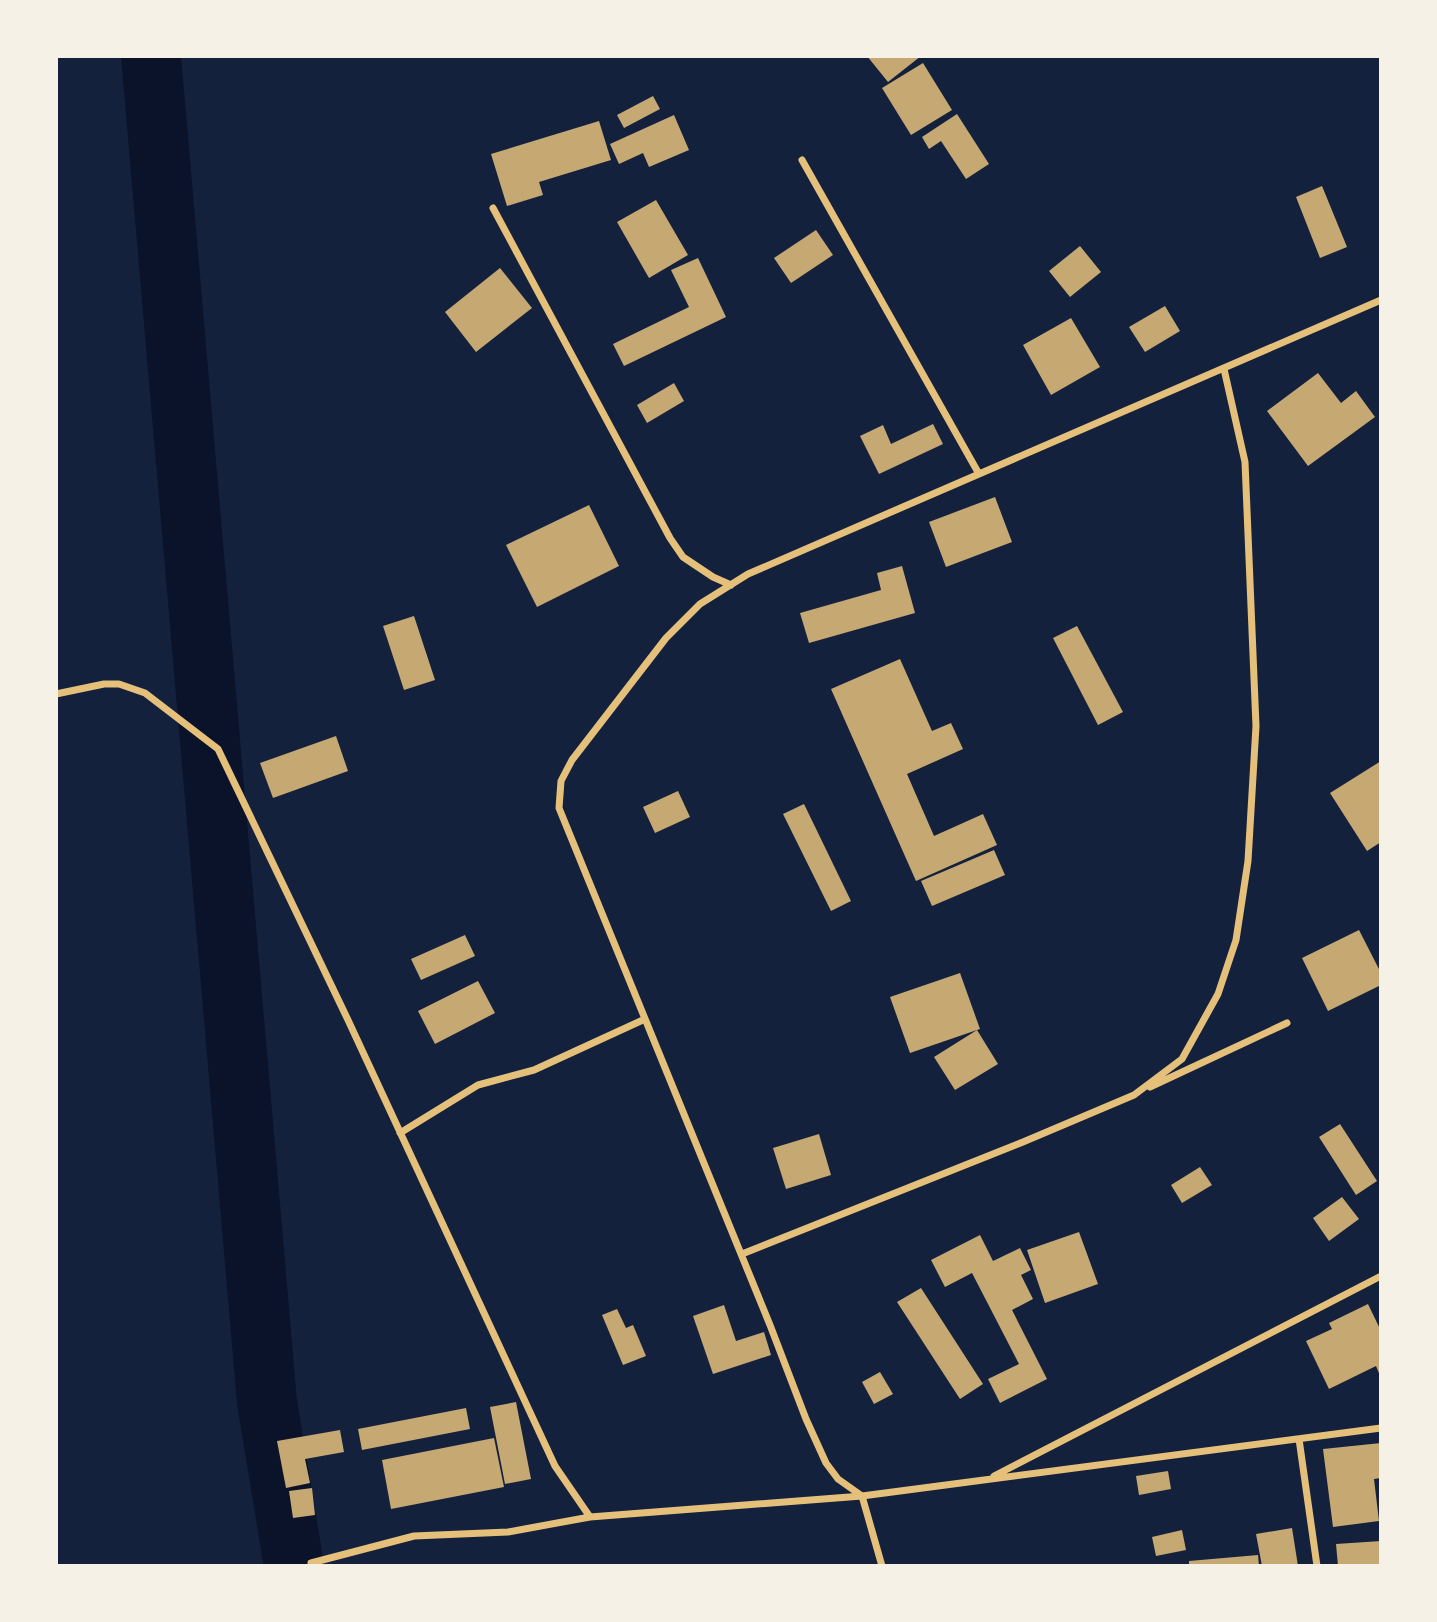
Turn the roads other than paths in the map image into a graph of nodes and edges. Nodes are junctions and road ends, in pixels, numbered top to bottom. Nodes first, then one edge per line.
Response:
1 (802, 160) dead end
2 (493, 208) dead end
3 (1381, 300) edge
4 (1224, 369) junction
5 (979, 474) junction
6 (731, 585) junction
7 (56, 694) edge
8 (645, 1019) junction
9 (1287, 1023) dead end
10 (1134, 1095) junction
11 (400, 1133) junction
12 (742, 1254) junction
13 (1381, 1276) edge
14 (1381, 1428) edge
15 (1299, 1439) junction
16 (988, 1480) junction
17 (862, 1496) junction
18 (590, 1517) junction
19 (311, 1563) dead end
20 (883, 1566) edge
21 (1317, 1566) edge

1 - 5 street
2 - 6 street
3 - 4 street
4 - 5 street
4 - 10 street
5 - 6 street
6 - 8 street
7 - 11 street
8 - 11 street
8 - 12 street
9 - 10 street
10 - 12 street
11 - 18 street
12 - 17 street
13 - 16 street
14 - 15 street
15 - 16 street
15 - 21 street
16 - 17 street
17 - 18 street
17 - 20 street
18 - 19 street

